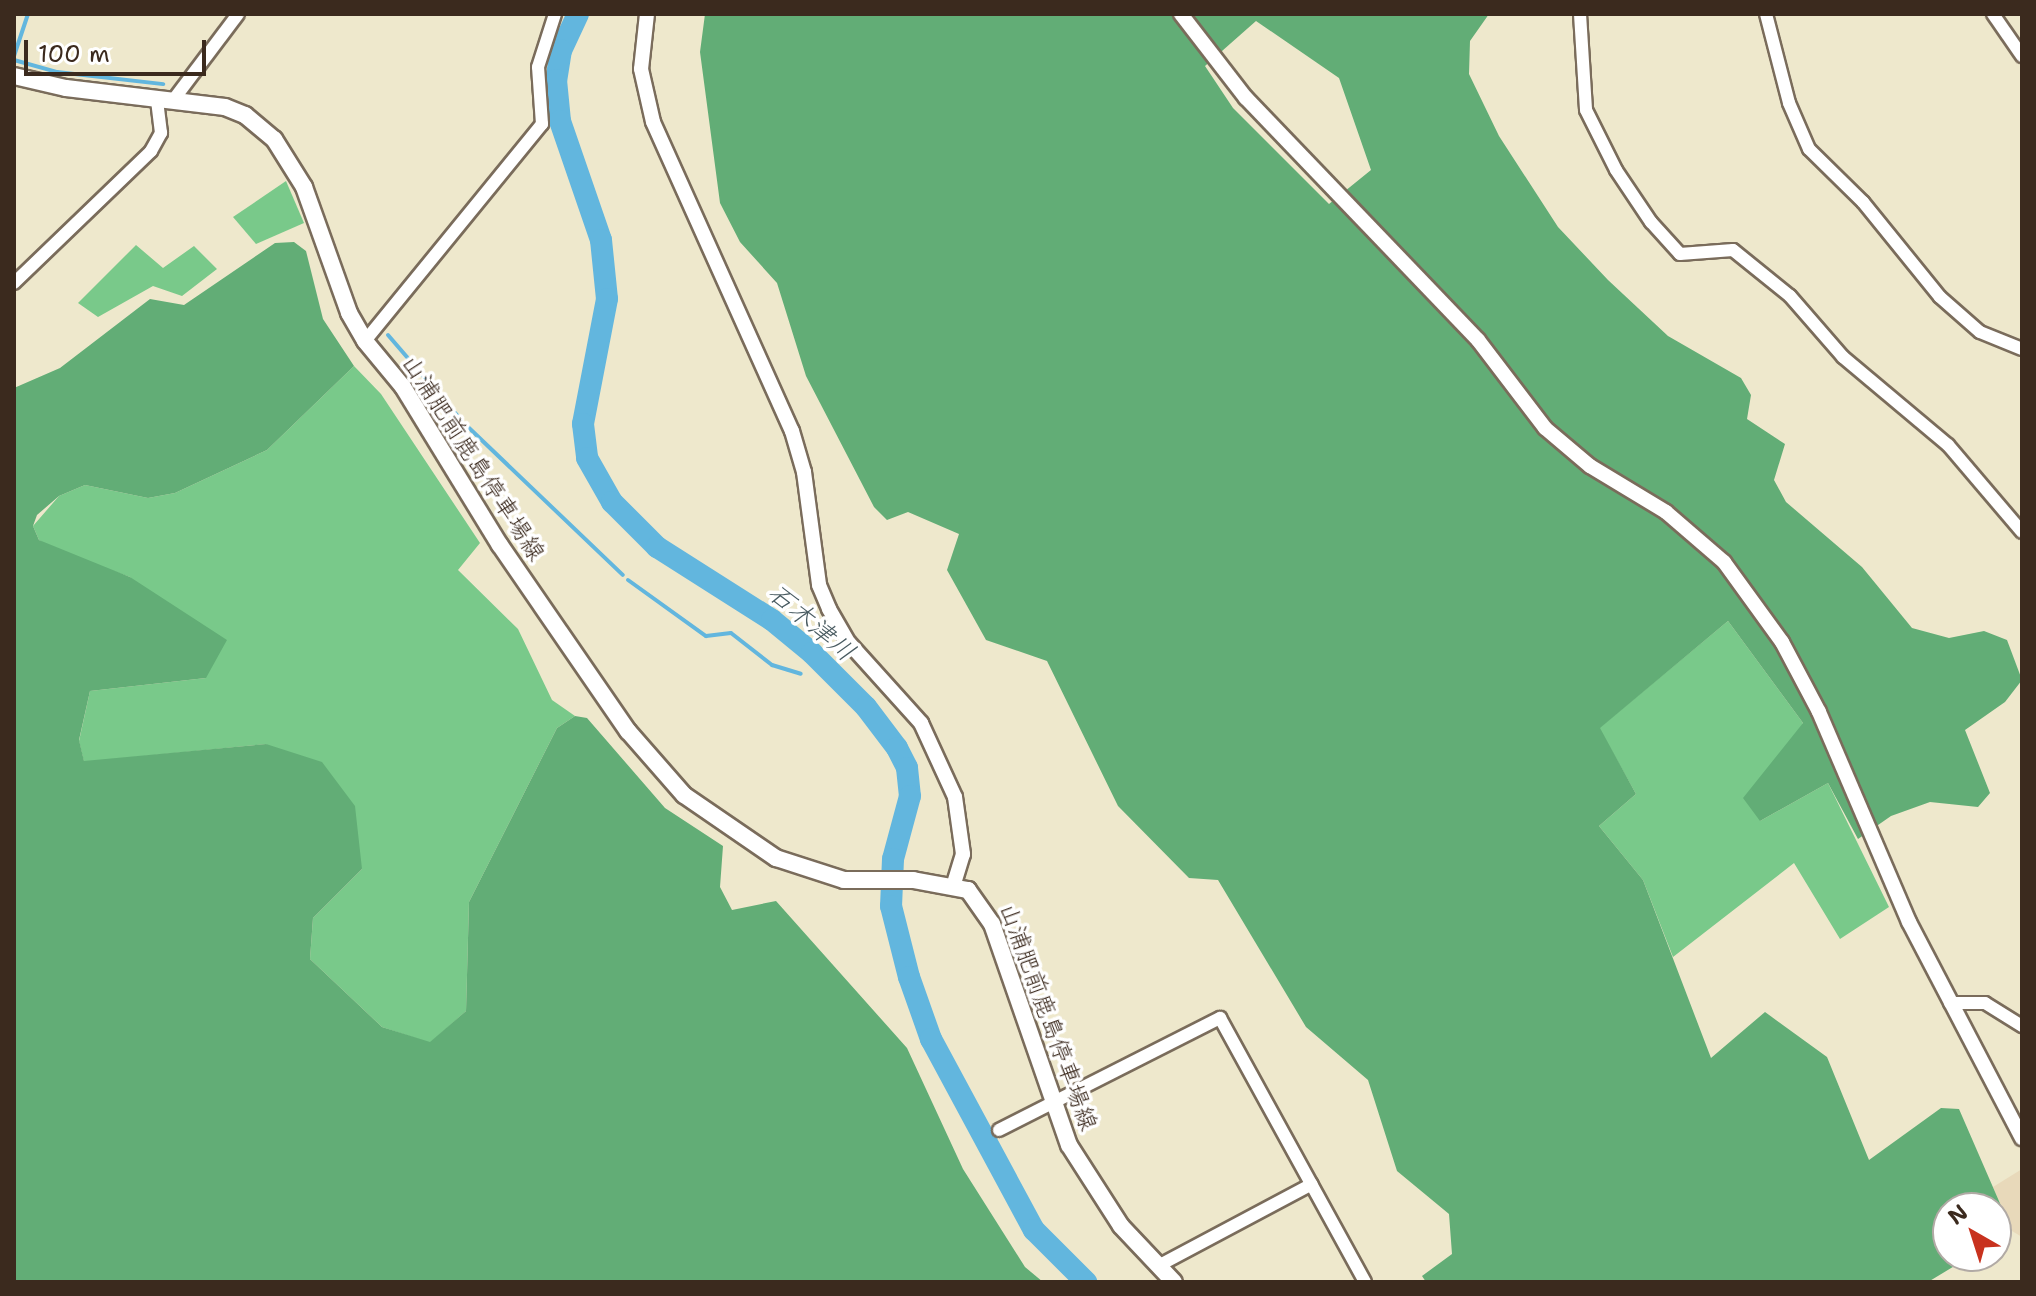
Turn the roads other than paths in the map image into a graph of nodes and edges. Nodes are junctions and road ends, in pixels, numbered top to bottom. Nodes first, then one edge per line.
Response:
1 (238, 14) edge
2 (555, 14) edge
3 (647, 14) edge
4 (1181, 14) edge
5 (1580, 14) edge
6 (1766, 14) edge
7 (1993, 14) edge
8 (2022, 56) edge
9 (14, 76) edge
10 (157, 98) junction
11 (174, 99) junction
12 (14, 283) edge
13 (365, 341) junction
14 (2022, 349) edge
15 (2022, 532) edge
16 (954, 884) junction
17 (1950, 1003) junction
18 (2022, 1026) edge
19 (1051, 1102) junction
20 (999, 1130) dead end
21 (2022, 1138) edge
22 (1312, 1184) junction
23 (1158, 1266) junction
24 (1174, 1282) edge
25 (1365, 1282) edge

1 - 11 street
2 - 13 street
3 - 16 street
4 - 17 street
5 - 15 street
6 - 14 street
7 - 8 street
9 - 10 main road, 山浦肥前鹿島停車場線
10 - 11 main road, 山浦肥前鹿島停車場線
10 - 12 street
11 - 13 main road, 山浦肥前鹿島停車場線
13 - 16 main road, 山浦肥前鹿島停車場線
16 - 19 main road, 山浦肥前鹿島停車場線
17 - 18 street
17 - 21 street
19 - 20 street
19 - 22 street
19 - 23 main road, 山浦肥前鹿島停車場線
22 - 23 street
22 - 25 street
23 - 24 main road, 山浦肥前鹿島停車場線

